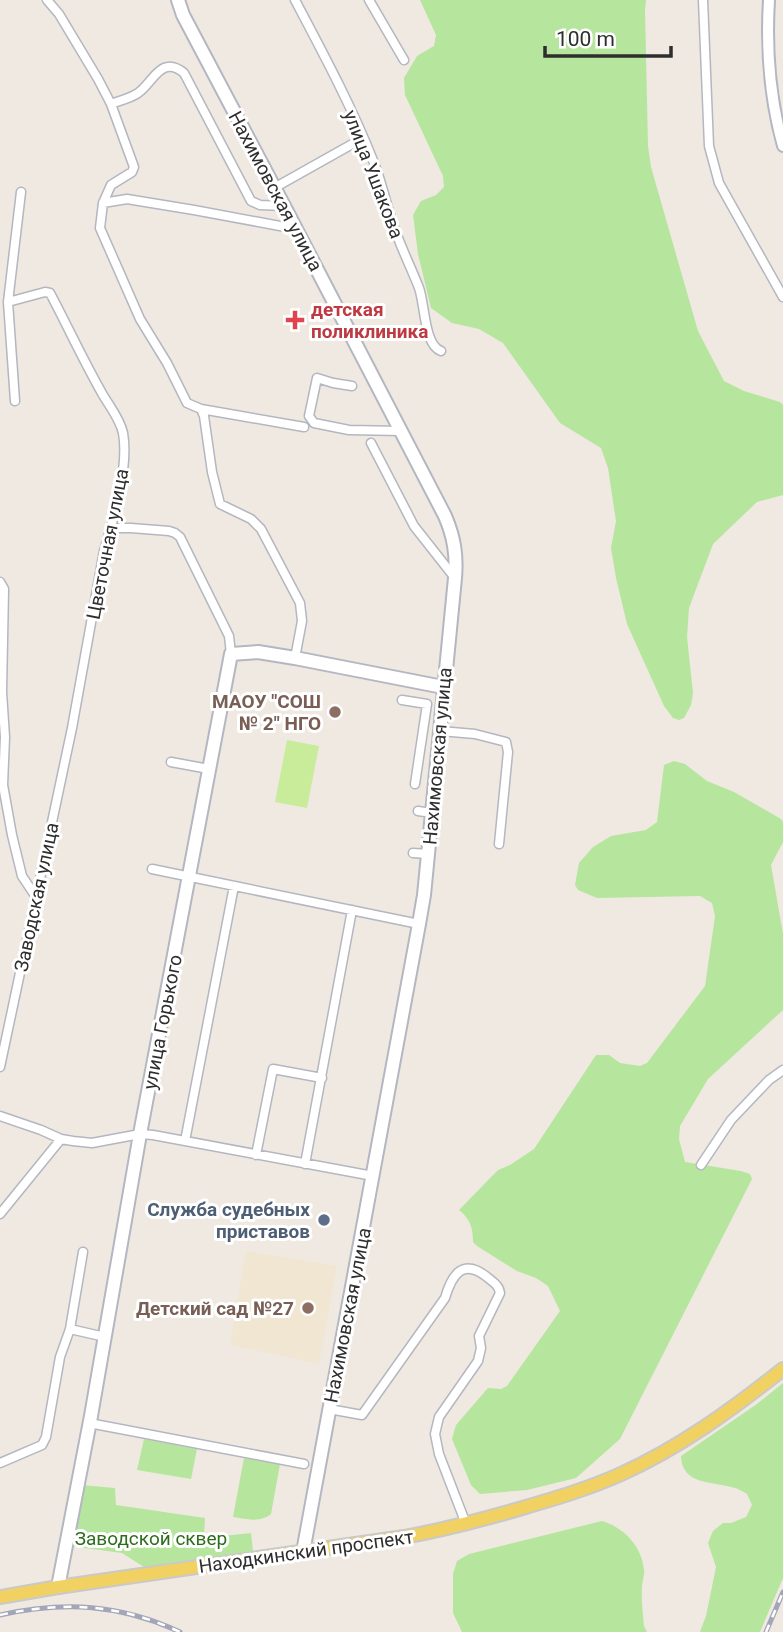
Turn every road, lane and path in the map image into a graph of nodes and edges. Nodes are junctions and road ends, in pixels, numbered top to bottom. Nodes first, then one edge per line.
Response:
1 (47, 0) edge
2 (178, 0) edge
3 (295, 0) edge
4 (369, 0) edge
5 (703, 0) edge
6 (769, 0) edge
7 (404, 60) dead end
8 (111, 104) junction
9 (363, 138) junction
10 (783, 146) edge
11 (274, 188) junction
12 (21, 192) dead end
13 (103, 203) junction
14 (284, 206) junction
15 (296, 229) junction
16 (783, 297) edge
17 (8, 302) junction
18 (441, 351) dead end
19 (352, 386) dead end
20 (15, 401) dead end
21 (201, 409) junction
22 (304, 427) dead end
23 (401, 431) junction
24 (371, 443) dead end
25 (111, 528) junction
26 (455, 578) junction
27 (0, 582) edge
28 (232, 654) junction
29 (295, 658) junction
30 (443, 687) junction
31 (402, 700) dead end
32 (72, 728) joint
33 (440, 732) junction
34 (171, 762) dead end
35 (209, 769) junction
36 (415, 784) dead end
37 (418, 811) dead end
38 (432, 813) junction
39 (499, 844) dead end
40 (413, 853) dead end
41 (428, 854) junction
42 (152, 869) dead end
43 (190, 877) junction
44 (234, 886) junction
45 (36, 897) junction
46 (352, 910) junction
47 (419, 924) junction
48 (0, 1067) edge
49 (783, 1070) edge
50 (322, 1077) junction
51 (0, 1116) edge
52 (140, 1134) junction
53 (61, 1139) junction
54 (184, 1142) junction
55 (256, 1155) junction
56 (305, 1164) junction
57 (701, 1165) dead end
58 (373, 1176) junction
59 (0, 1214) edge
60 (83, 1252) dead end
61 (70, 1329) junction
62 (104, 1337) junction
63 (783, 1370) edge
64 (329, 1409) junction
65 (89, 1423) junction
66 (0, 1463) edge
67 (304, 1464) dead end
68 (466, 1524) junction
69 (303, 1552) junction
70 (58, 1587) junction
71 (0, 1597) edge

1 - 8 street
2 - 11 main road, Нахимовская улица
3 - 9 street, улица Ушакова
4 - 7 street
5 - 16 street
6 - 10 street
8 - 13 street
8 - 14 street
9 - 11 street
9 - 18 street, улица Ушакова
11 - 14 main road, Нахимовская улица
12 - 17 street
13 - 15 street
13 - 21 street
14 - 15 main road, Нахимовская улица
15 - 23 main road, Нахимовская улица
17 - 20 street
17 - 25 street, Цветочная улица
19 - 23 street
21 - 22 street
21 - 29 street
23 - 26 main road, Нахимовская улица
24 - 26 street
25 - 28 street, улица Горького
25 - 32 street, Цветочная улица
26 - 30 main road, Нахимовская улица
27 - 45 street
28 - 29 main road
28 - 35 main road, улица Горького
29 - 30 main road
30 - 33 main road, Нахимовская улица
31 - 36 street
32 - 45 street, Заводская улица
33 - 38 main road, Нахимовская улица
33 - 39 street
34 - 35 street
35 - 43 main road, улица Горького
37 - 38 street
38 - 41 main road, Нахимовская улица
40 - 41 street
41 - 47 main road, Нахимовская улица
42 - 43 street
43 - 44 street
43 - 52 main road, улица Горького
44 - 46 street
44 - 54 street
45 - 48 street, Заводская улица
46 - 47 street
46 - 50 street
47 - 58 main road, Нахимовская улица
49 - 57 street
50 - 55 street
50 - 56 street
51 - 53 street
52 - 53 street
52 - 54 street
52 - 62 main road, улица Горького
53 - 59 street
54 - 55 street
55 - 56 street
56 - 58 street
58 - 64 main road, Нахимовская улица
60 - 61 street
61 - 62 street
61 - 66 street
62 - 65 main road, улица Горького
63 - 68 main road, Находкинский проспект
64 - 68 street
64 - 69 main road, Нахимовская улица
65 - 67 street
65 - 70 main road, улица Горького
68 - 69 main road, Находкинский проспект
69 - 70 main road, Находкинский проспект
70 - 71 main road, Находкинский проспект

